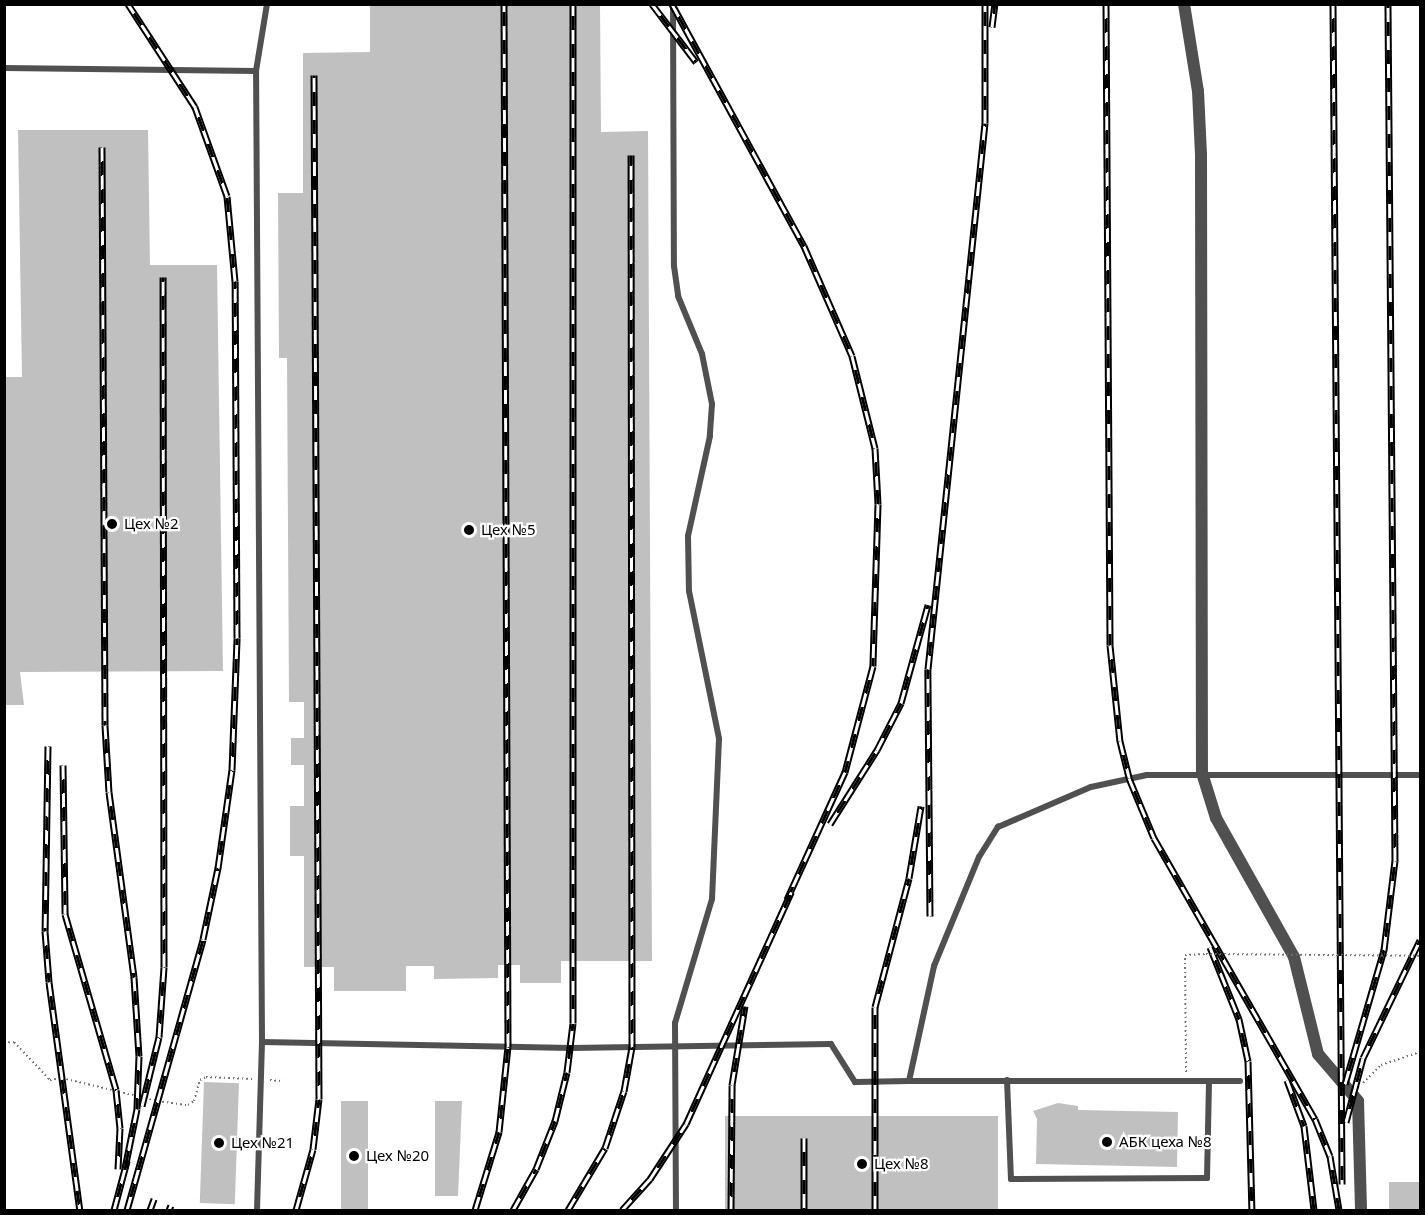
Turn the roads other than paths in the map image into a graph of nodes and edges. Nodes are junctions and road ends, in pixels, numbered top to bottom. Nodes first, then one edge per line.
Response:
1 (267, 4) edge
2 (673, 4) edge
3 (1184, 4) edge
4 (4, 68) edge
5 (256, 70) junction
6 (1202, 773) junction
7 (1420, 775) edge
8 (262, 1042) junction
9 (675, 1045) junction
10 (1007, 1080) junction
11 (909, 1081) junction
12 (1209, 1081) junction
13 (1240, 1081) dead end
14 (257, 1210) edge
15 (676, 1210) edge
16 (1361, 1210) edge

1 - 5 lane
2 - 9 lane
3 - 6 street
4 - 5 lane
5 - 8 lane
6 - 7 lane
6 - 11 lane
6 - 16 street
8 - 9 lane
8 - 14 lane
9 - 11 lane
9 - 15 lane
10 - 11 lane
10 - 12 lane
10 - 12 lane
12 - 13 lane

